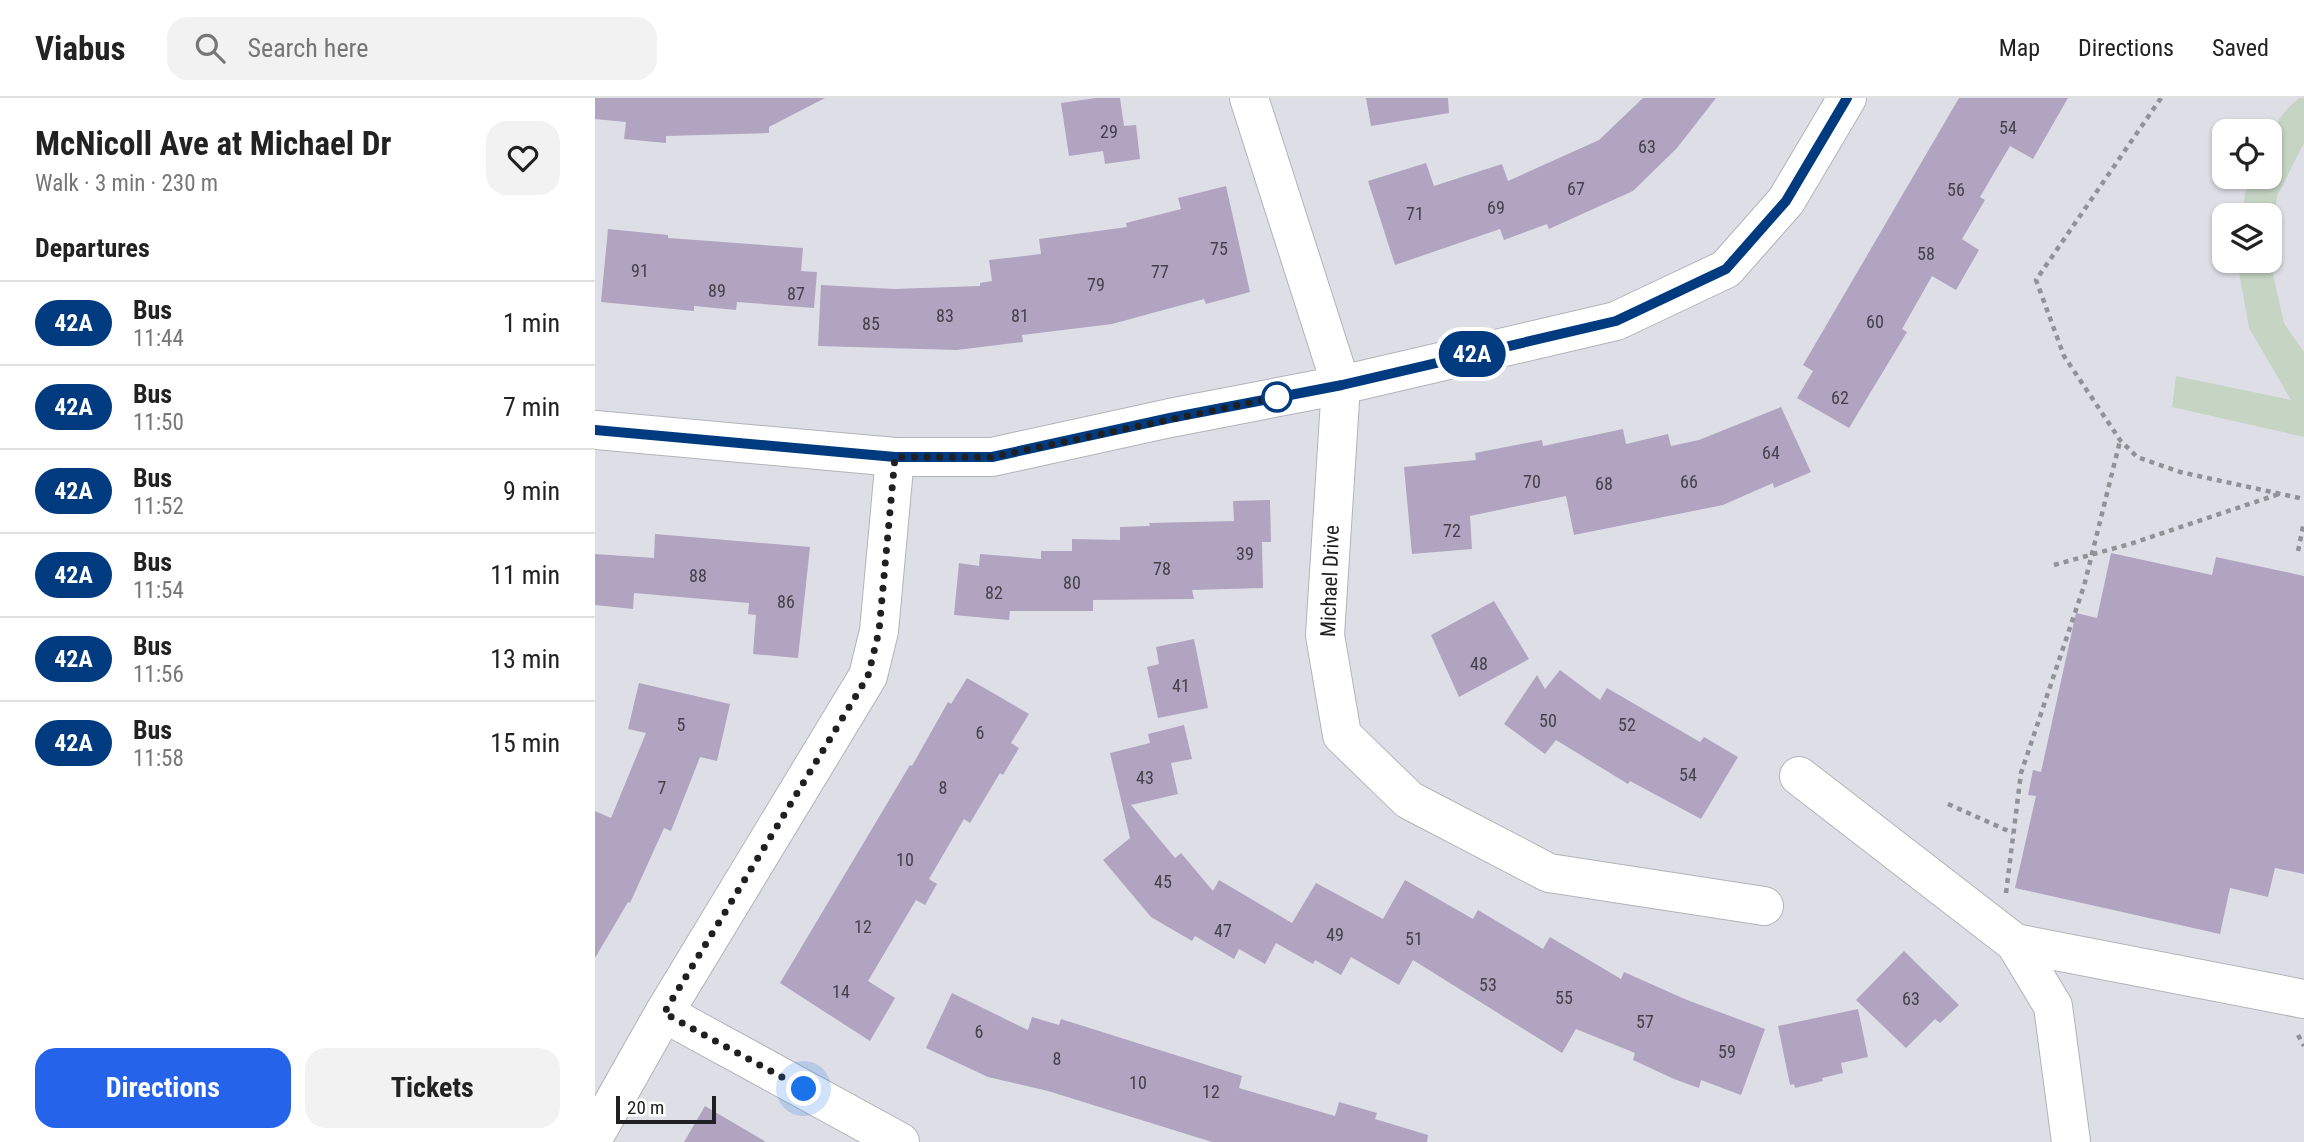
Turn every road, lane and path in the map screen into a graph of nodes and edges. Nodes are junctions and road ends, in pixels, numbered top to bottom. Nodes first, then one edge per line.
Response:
1 (1249, 98) edge
2 (1847, 98) edge
3 (2161, 98) edge
4 (1342, 385) junction
5 (595, 430) edge
6 (2120, 440) junction
7 (895, 457) junction
8 (2279, 494) junction
9 (2304, 499) edge
10 (2304, 522) edge
11 (2298, 551) dead end
12 (2090, 555) junction
13 (2054, 565) dead end
14 (1799, 776) dead end
15 (1948, 804) dead end
16 (2013, 833) junction
17 (1764, 906) dead end
18 (2008, 937) junction
19 (2304, 999) edge
20 (664, 1013) junction
21 (595, 1135) edge
22 (900, 1142) edge
23 (2071, 1142) edge

1 - 4 street, Michael Drive
2 - 4 street
3 - 6 path
4 - 7 street
4 - 17 street, Michael Drive
5 - 7 street
6 - 8 path
6 - 12 path
7 - 20 street
8 - 9 path
8 - 12 path
10 - 11 path
12 - 13 path
12 - 16 path
14 - 18 street
15 - 16 path
16 - 18 path
18 - 19 street
18 - 23 street
20 - 21 street
20 - 22 street

